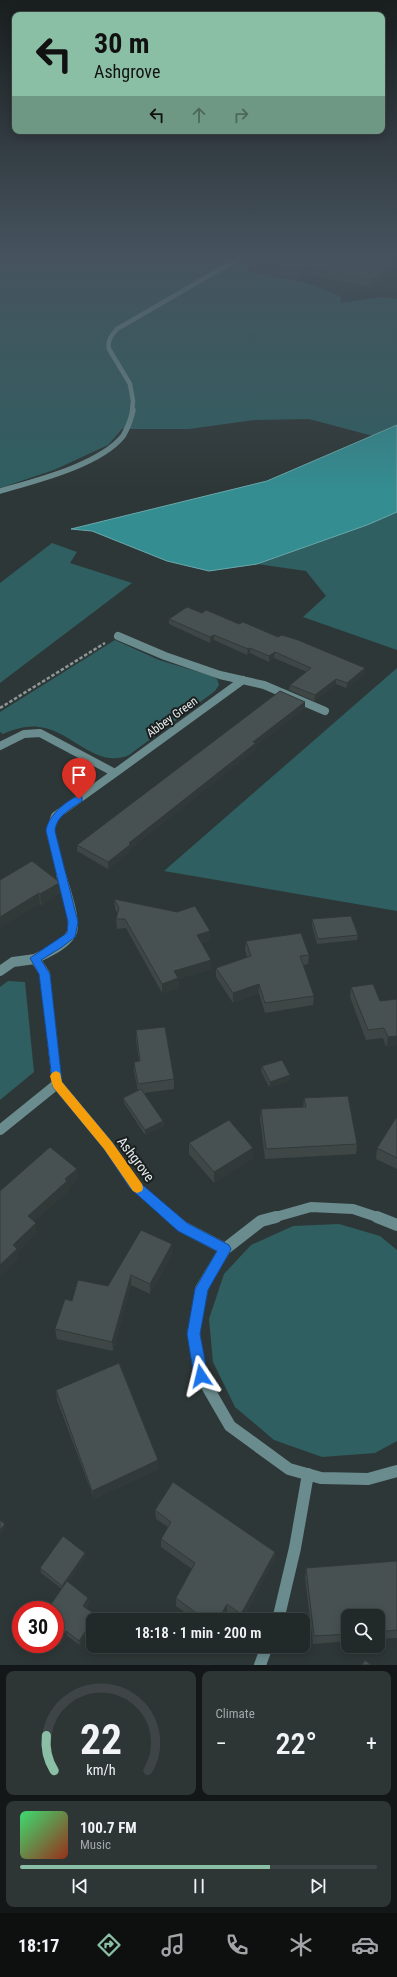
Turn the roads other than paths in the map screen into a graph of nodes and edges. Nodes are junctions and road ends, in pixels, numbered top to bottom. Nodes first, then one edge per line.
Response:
1 (114, 334) edge
2 (0, 491) edge
3 (118, 636) road end
4 (243, 680) junction
5 (325, 711) dead end
6 (0, 746) edge
7 (115, 773) junction
8 (35, 958) junction
9 (0, 971) edge
10 (57, 1084) junction
11 (0, 1130) edge
12 (397, 1225) edge
13 (225, 1249) junction
14 (397, 1471) edge
15 (308, 1474) junction
16 (280, 1613) edge
17 (264, 1653) edge
18 (260, 1665) edge

1 - 2 street
3 - 4 street
4 - 5 street
4 - 7 street, Abbey Green
6 - 7 street
7 - 8 street, Abbey Green
8 - 9 street
8 - 10 street
10 - 11 street
10 - 13 street, Ashgrove
12 - 13 street
13 - 15 street
14 - 15 street
15 - 16 street
17 - 18 street

